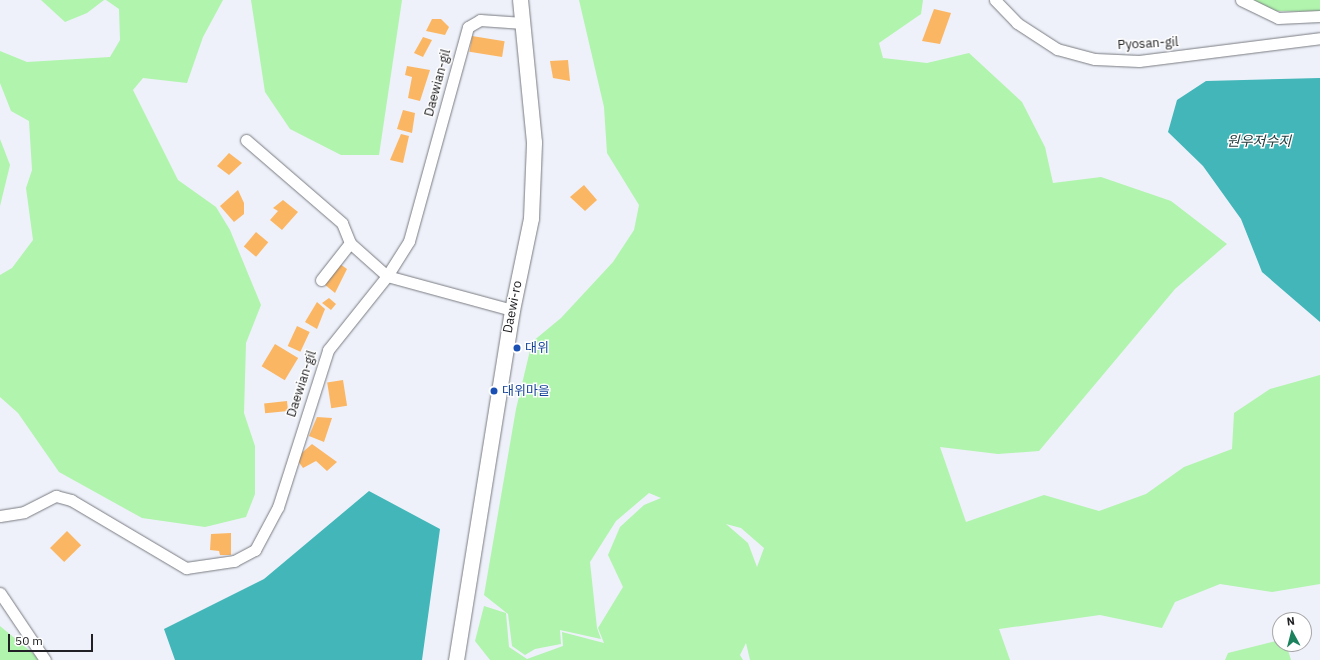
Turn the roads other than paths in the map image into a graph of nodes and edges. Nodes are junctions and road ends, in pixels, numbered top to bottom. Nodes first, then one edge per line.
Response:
1 (520, 0) edge
2 (995, 0) edge
3 (1241, 0) edge
4 (1320, 16) edge
5 (523, 23) junction
6 (1320, 38) edge
7 (246, 140) dead end
8 (350, 243) junction
9 (387, 276) junction
10 (321, 280) dead end
11 (512, 310) junction
12 (0, 516) edge
13 (0, 593) edge
14 (44, 660) edge
15 (456, 660) edge

1 - 5 main road, Daewi-ro
2 - 6 street, Pyosan-gil
3 - 4 street
5 - 9 street, Daewian-gil
5 - 11 main road, Daewi-ro
7 - 8 street
8 - 9 street
8 - 10 street
9 - 11 street
9 - 12 street, Daewian-gil
11 - 15 main road, Daewi-ro
13 - 14 street

